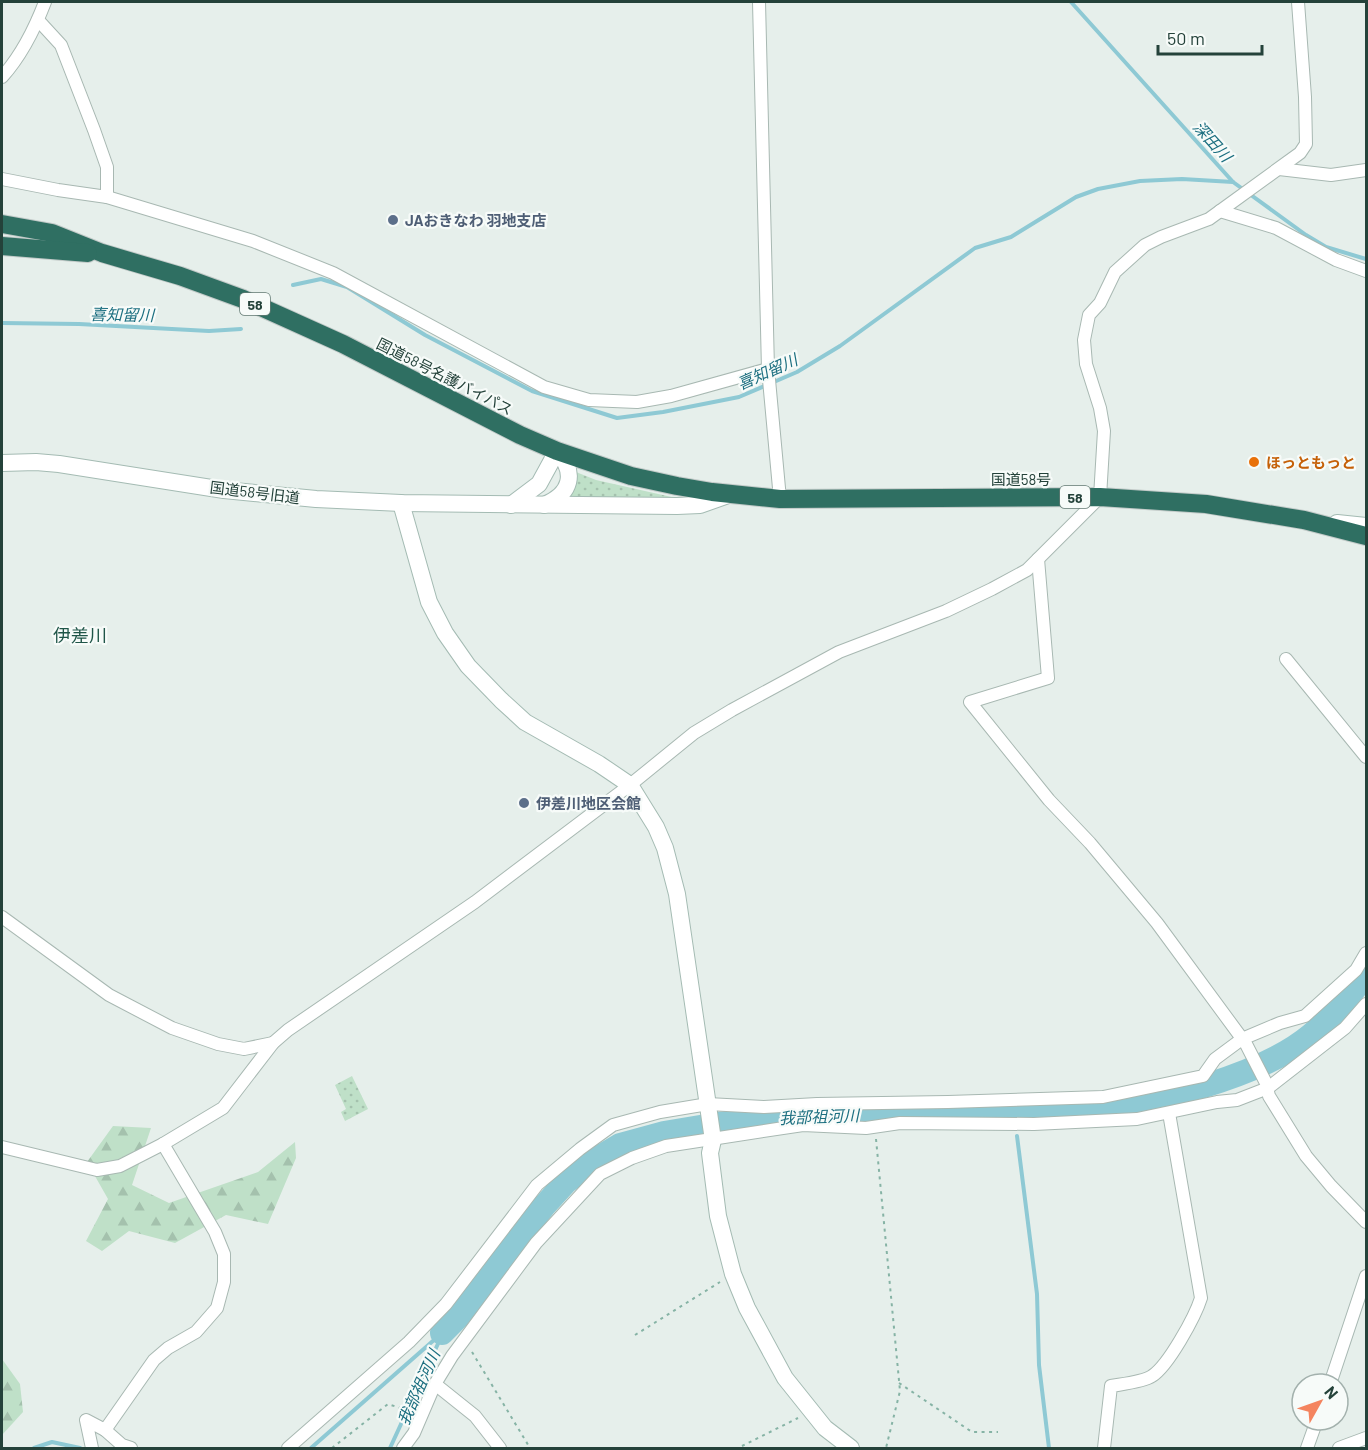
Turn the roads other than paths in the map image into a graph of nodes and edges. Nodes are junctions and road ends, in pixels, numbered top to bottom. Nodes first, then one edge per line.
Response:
1 (45, 2) edge
2 (759, 2) edge
3 (1298, 2) edge
4 (38, 20) junction
5 (2, 77) edge
6 (1277, 170) junction
7 (1366, 171) edge
8 (2, 179) edge
9 (107, 197) junction
10 (1224, 209) junction
11 (2, 224) edge
12 (2, 246) edge
13 (102, 253) junction
14 (1366, 271) edge
15 (768, 372) junction
16 (557, 451) junction
17 (2, 463) edge
18 (731, 494) junction
19 (1100, 497) junction
20 (780, 499) junction
21 (401, 503) junction
22 (511, 505) junction
23 (544, 506) junction
24 (1304, 520) junction
25 (1366, 526) edge
26 (1366, 536) edge
27 (1038, 559) junction
28 (1286, 659) dead end
29 (1366, 757) edge
30 (630, 785) junction
31 (2, 917) edge
32 (1366, 953) edge
33 (1366, 1004) edge
34 (1244, 1042) junction
35 (273, 1043) junction
36 (1267, 1085) junction
37 (709, 1108) junction
38 (1168, 1113) junction
39 (713, 1138) junction
40 (163, 1144) junction
41 (2, 1147) edge
42 (1366, 1222) edge
43 (1366, 1276) edge
44 (1334, 1372) edge
45 (435, 1384) junction
46 (105, 1430) junction
47 (1313, 1432) edge
48 (1366, 1438) edge
49 (90, 1442) edge
50 (131, 1449) edge
51 (288, 1449) edge
52 (403, 1449) edge
53 (500, 1449) edge
54 (851, 1449) edge
55 (1104, 1449) edge
56 (1308, 1449) edge
57 (1339, 1449) edge

1 - 4 street
2 - 15 street
3 - 6 street
4 - 5 street
4 - 9 street
6 - 7 street
6 - 10 street
8 - 9 street
9 - 15 street
10 - 14 street
10 - 19 street
11 - 13 highway, 国道58号名護バイパス / 58
12 - 13 highway, 国道58号名護バイパス / 58
13 - 16 highway, 国道58号名護バイパス / 58
15 - 20 street
16 - 18 highway, 国道58号名護バイパス / 58
16 - 22 street
16 - 23 street
17 - 21 street, 国道58号旧道
18 - 20 highway, 国道58号名護バイパス / 58
18 - 23 street, 国道58号旧道
19 - 20 highway, 国道58号 / 58
19 - 24 highway, 国道58号 / 58
19 - 27 street
21 - 22 street, 国道58号旧道
21 - 30 street
22 - 23 street, 国道58号旧道
24 - 25 street
24 - 26 highway, 国道58号 / 58
27 - 30 street
27 - 34 street
28 - 29 street
30 - 35 street
30 - 37 street
31 - 35 street
32 - 34 street
33 - 36 street
34 - 36 street
34 - 37 street
35 - 40 street
36 - 38 street
36 - 42 street
37 - 39 street
37 - 51 street
38 - 39 street
38 - 55 street
39 - 45 street
39 - 54 street
40 - 41 street
40 - 46 street
43 - 44 street
45 - 52 street
45 - 53 street
46 - 49 street
46 - 50 street
47 - 56 street
48 - 57 street

